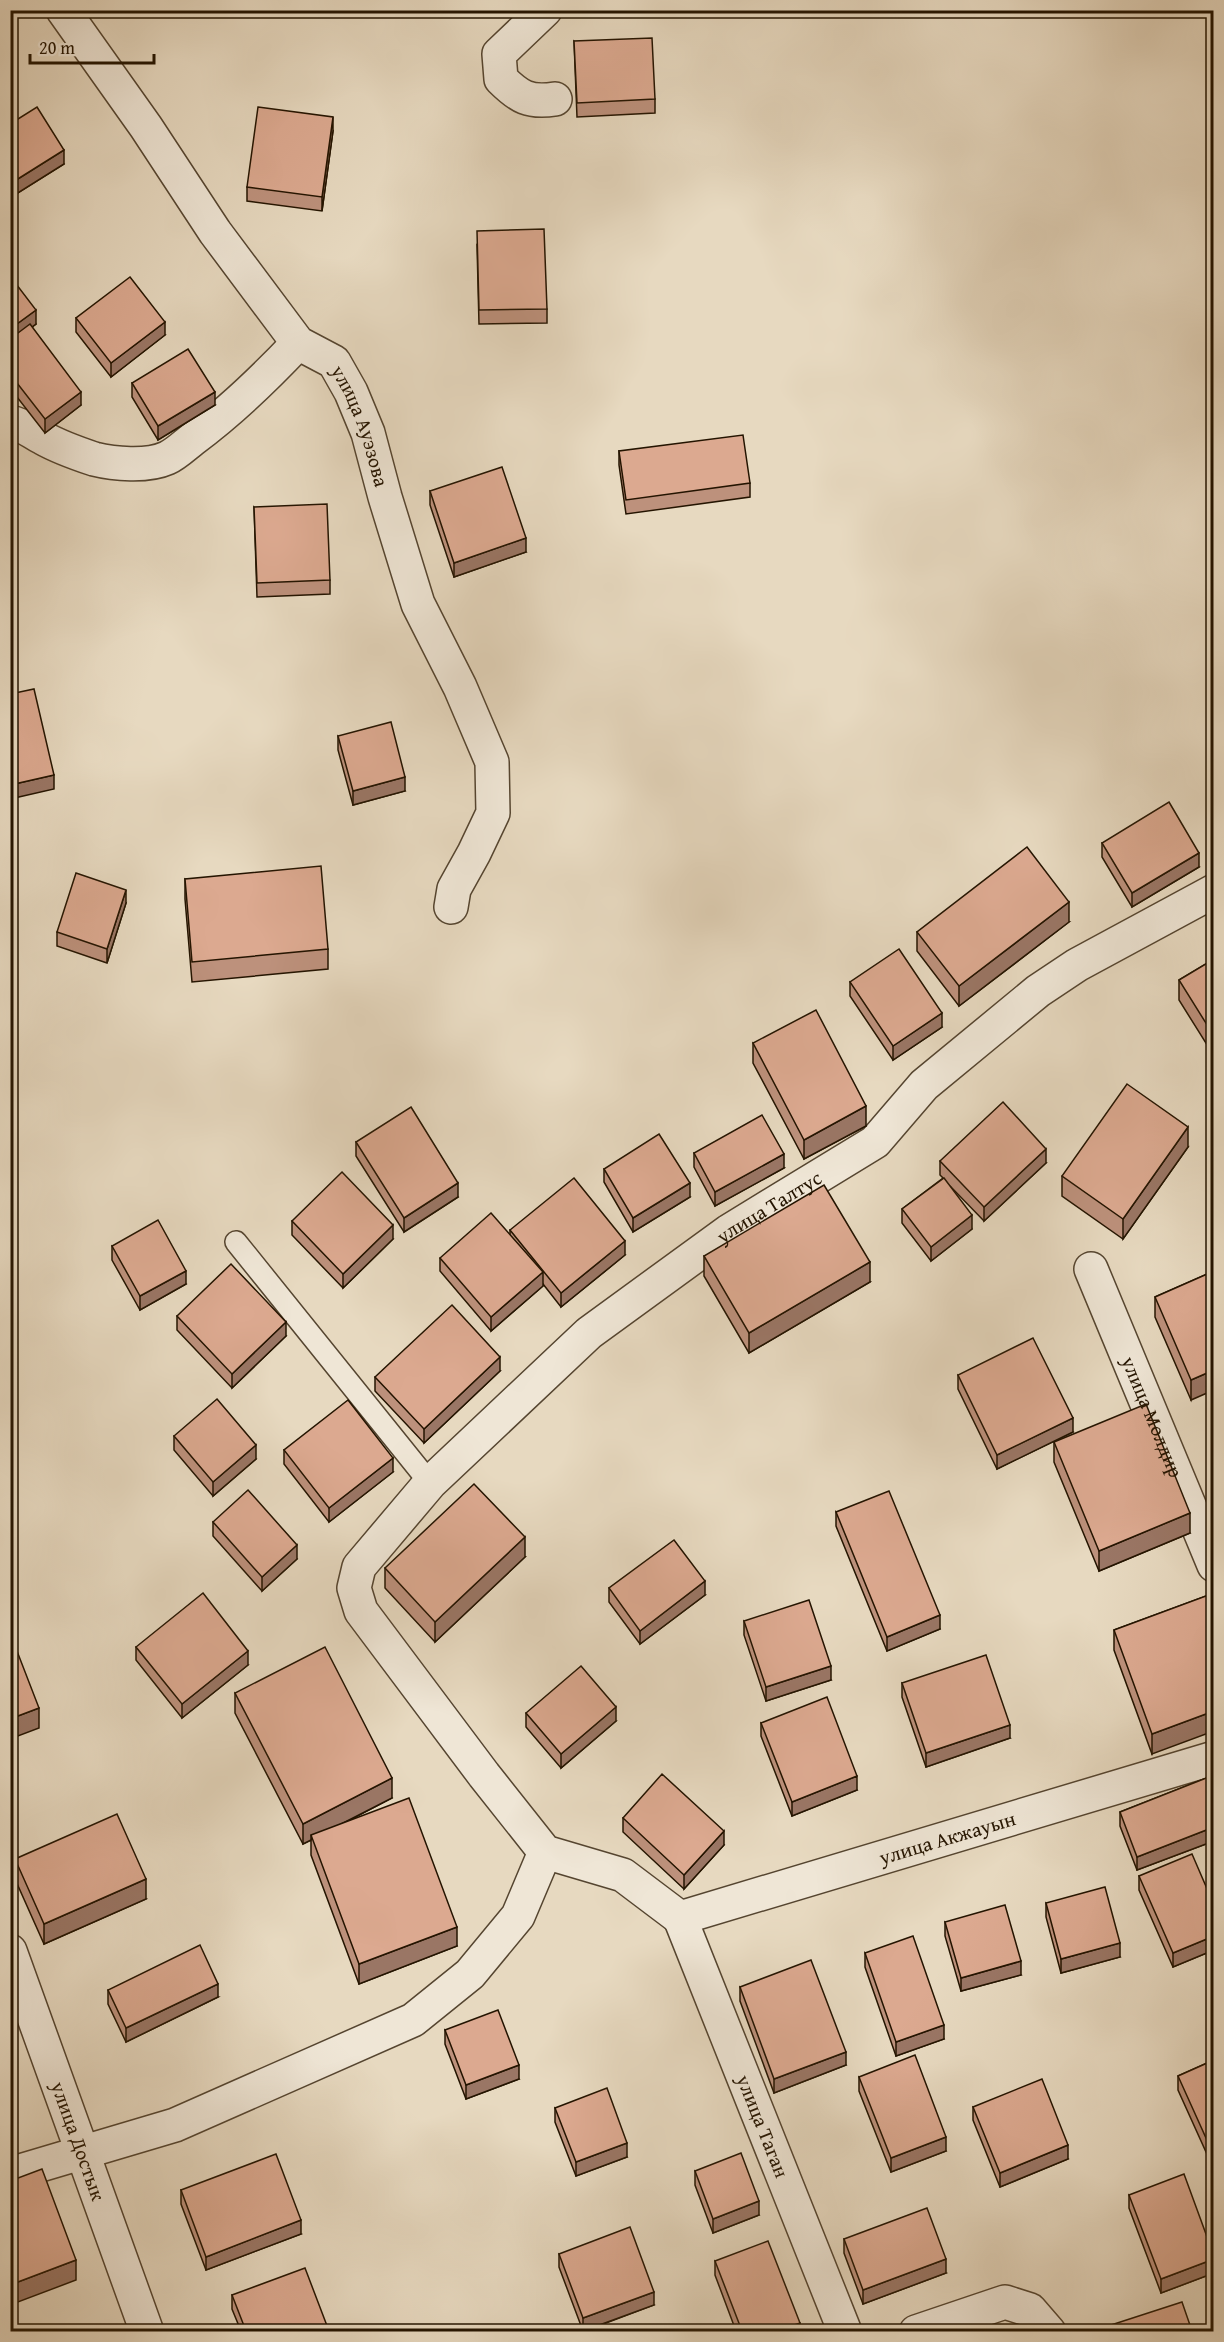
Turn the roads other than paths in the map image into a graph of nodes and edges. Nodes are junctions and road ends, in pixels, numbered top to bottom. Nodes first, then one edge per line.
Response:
1 (63, 10) edge
2 (545, 10) edge
3 (555, 99) dead end
4 (298, 343) junction
5 (10, 422) edge
6 (1214, 891) edge
7 (451, 907) dead end
8 (236, 1242) dead end
9 (1091, 1269) dead end
10 (430, 1483) junction
11 (1214, 1565) edge
12 (1214, 1758) edge
13 (545, 1852) junction
14 (680, 1918) junction
15 (10, 1952) edge
16 (83, 2153) junction
17 (10, 2174) edge
18 (147, 2331) edge
19 (845, 2331) edge
20 (916, 2331) edge
21 (1049, 2331) edge

1 - 4 street, улица Ауэзова
2 - 3 street
4 - 5 street
4 - 7 street, улица Ауэзова
6 - 10 street, улица Талтус
8 - 10 lane
9 - 11 street, улица Молдир
10 - 13 street, улица Талтус
12 - 14 street, улица Акжауын
13 - 14 street
13 - 16 street
14 - 19 street, улица Таган
15 - 16 street, улица Достык
16 - 17 street
16 - 18 street, улица Достык
20 - 21 street

